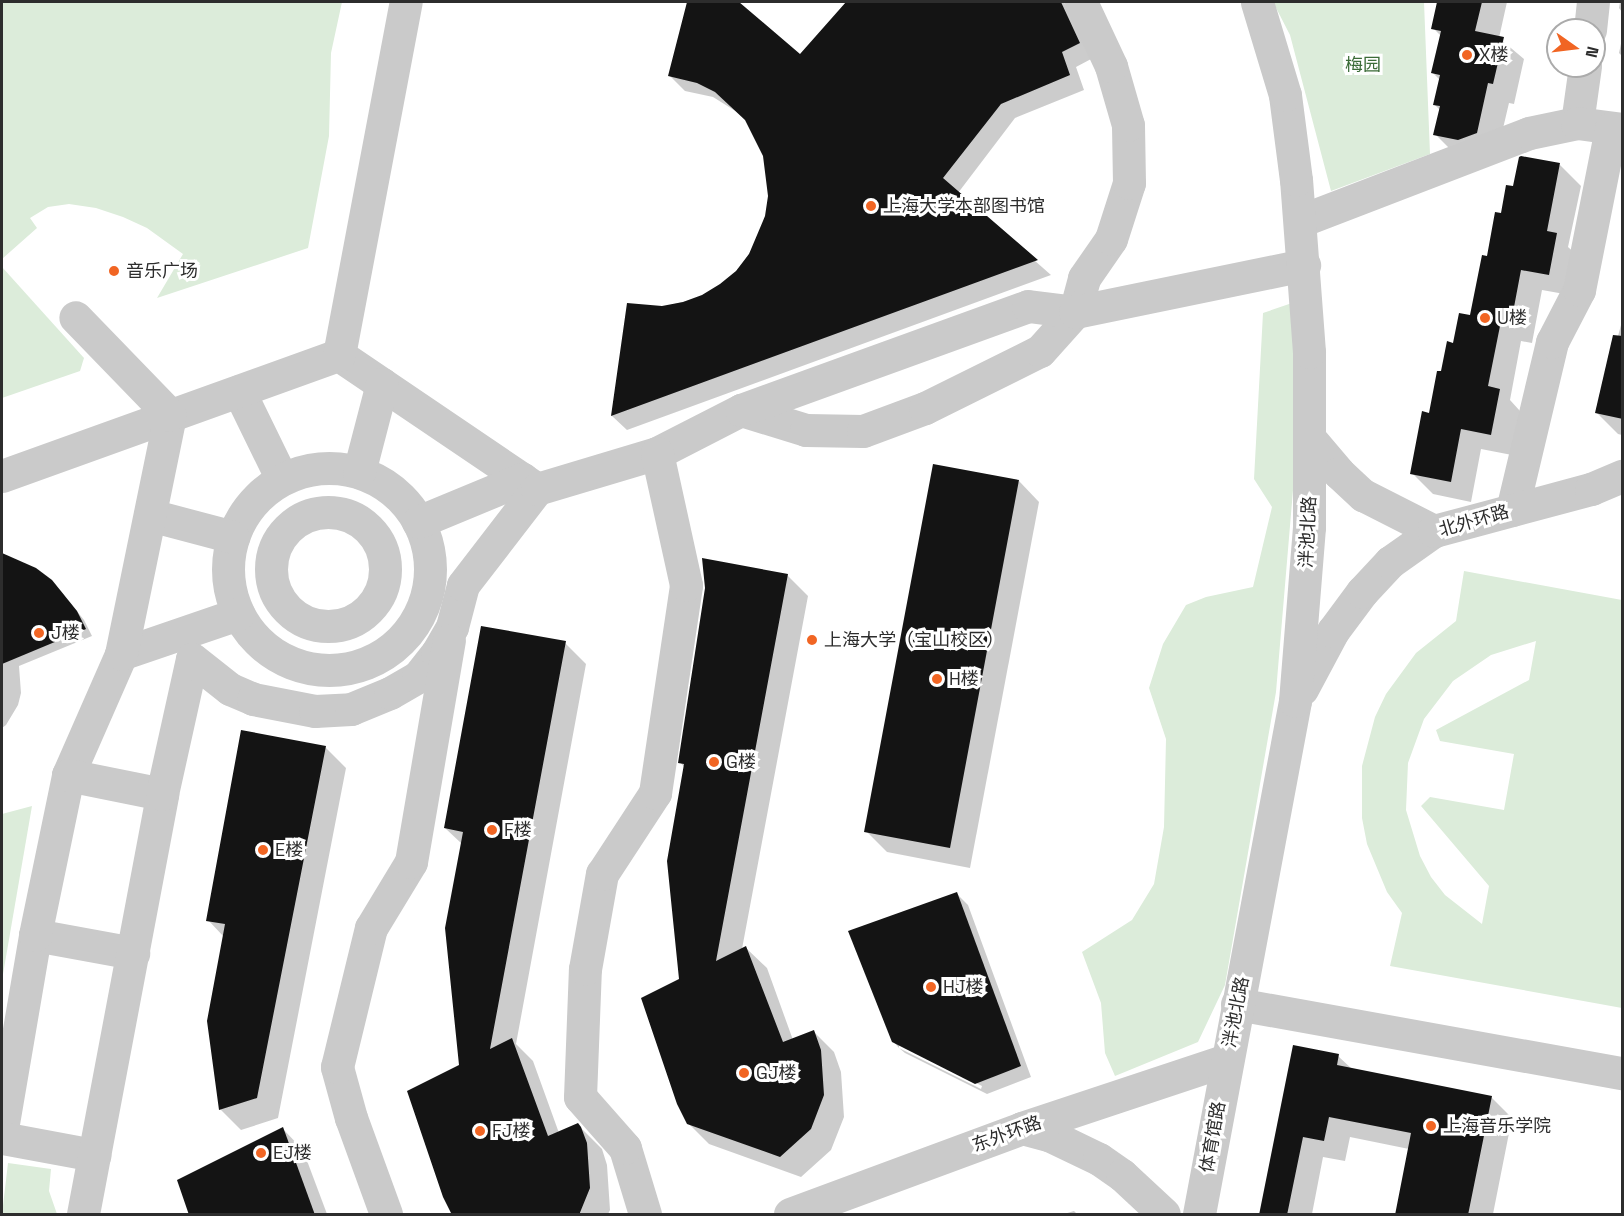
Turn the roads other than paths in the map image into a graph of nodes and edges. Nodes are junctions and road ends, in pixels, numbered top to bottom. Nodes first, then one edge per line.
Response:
1 (406, 2) edge
2 (1081, 2) edge
3 (1257, 2) edge
4 (1593, 2) edge
5 (1591, 18) edge
6 (1583, 78) edge
7 (1577, 123) junction
8 (1617, 128) edge
9 (1300, 221) junction
10 (1304, 265) junction
11 (1075, 312) junction
12 (75, 317) dead end
13 (339, 355) junction
14 (381, 384) junction
15 (239, 391) junction
16 (741, 410) junction
17 (170, 415) junction
18 (1311, 440) junction
19 (657, 453) junction
20 (319, 468) junction
21 (359, 472) junction
22 (2, 476) edge
23 (1623, 476) edge
24 (282, 479) junction
25 (530, 484) junction
26 (396, 495) junction
27 (256, 499) junction
28 (1512, 510) junction
29 (323, 512) junction
30 (150, 515) junction
31 (418, 522) junction
32 (367, 527) junction
33 (287, 530) junction
34 (1434, 531) junction
35 (233, 537) junction
36 (429, 558) junction
37 (385, 564) junction
38 (272, 576) junction
39 (229, 580) junction
40 (424, 600) junction
41 (372, 606) junction
42 (291, 613) junction
43 (238, 614) junction
44 (454, 618) junction
45 (337, 626) junction
46 (405, 635) junction
47 (265, 647) junction
48 (122, 654) junction
49 (373, 660) junction
50 (297, 665) junction
51 (337, 670) junction
52 (390, 693) junction
53 (1295, 701) junction
54 (288, 707) junction
55 (68, 775) junction
56 (162, 794) junction
57 (35, 935) junction
58 (133, 952) junction
59 (1238, 1004) junction
60 (1227, 1060) junction
61 (1623, 1073) edge
62 (1022, 1128) junction
63 (2, 1129) edge
64 (2, 1138) edge
65 (94, 1155) junction
66 (83, 1215) edge
67 (386, 1215) edge
68 (645, 1215) edge
69 (790, 1215) edge
70 (1164, 1215) edge
71 (1199, 1215) edge

1 - 13 street
2 - 11 street
3 - 9 street, 泮池北路
4 - 5 street
6 - 7 street
7 - 8 street
7 - 9 street
8 - 28 street
9 - 10 street, 泮池北路
10 - 11 street
10 - 18 street, 泮池北路
11 - 16 street
11 - 16 street
12 - 17 street
13 - 14 street
13 - 15 street
14 - 21 street
14 - 25 street
15 - 17 street
15 - 24 street
16 - 19 street
17 - 22 street
17 - 30 street
18 - 34 street
18 - 53 street, 泮池北路
19 - 25 street
19 - 68 street
20 - 21 street
20 - 24 street
20 - 29 street
21 - 26 street
23 - 28 street, 北外环路
24 - 27 street
25 - 31 street
25 - 44 street
26 - 31 street
26 - 32 street
27 - 33 street
27 - 35 street
28 - 34 street, 北外环路
29 - 32 street
29 - 33 street
30 - 35 street
30 - 48 street
31 - 36 street
32 - 37 street
33 - 38 street
34 - 53 street, 北外环路
35 - 39 street
36 - 37 street
36 - 40 street
37 - 41 street
38 - 39 street
38 - 42 street
39 - 43 street
40 - 44 street
40 - 46 street
41 - 45 street
41 - 46 street
42 - 45 street
42 - 47 street
43 - 47 street
43 - 48 street
44 - 52 street
44 - 67 street
45 - 51 street
46 - 49 street
47 - 50 street
48 - 55 street
49 - 51 street
49 - 52 street
50 - 51 street
50 - 54 street
52 - 54 street
53 - 59 street, 泮池北路
54 - 56 street
55 - 56 street
55 - 57 street
56 - 58 street
57 - 58 street
57 - 63 street
58 - 65 street
59 - 60 street, 泮池北路
59 - 61 street
60 - 62 street, 东外环路
60 - 71 street, 体育馆路
62 - 69 street, 东外环路
62 - 70 street
64 - 65 street
65 - 66 street

